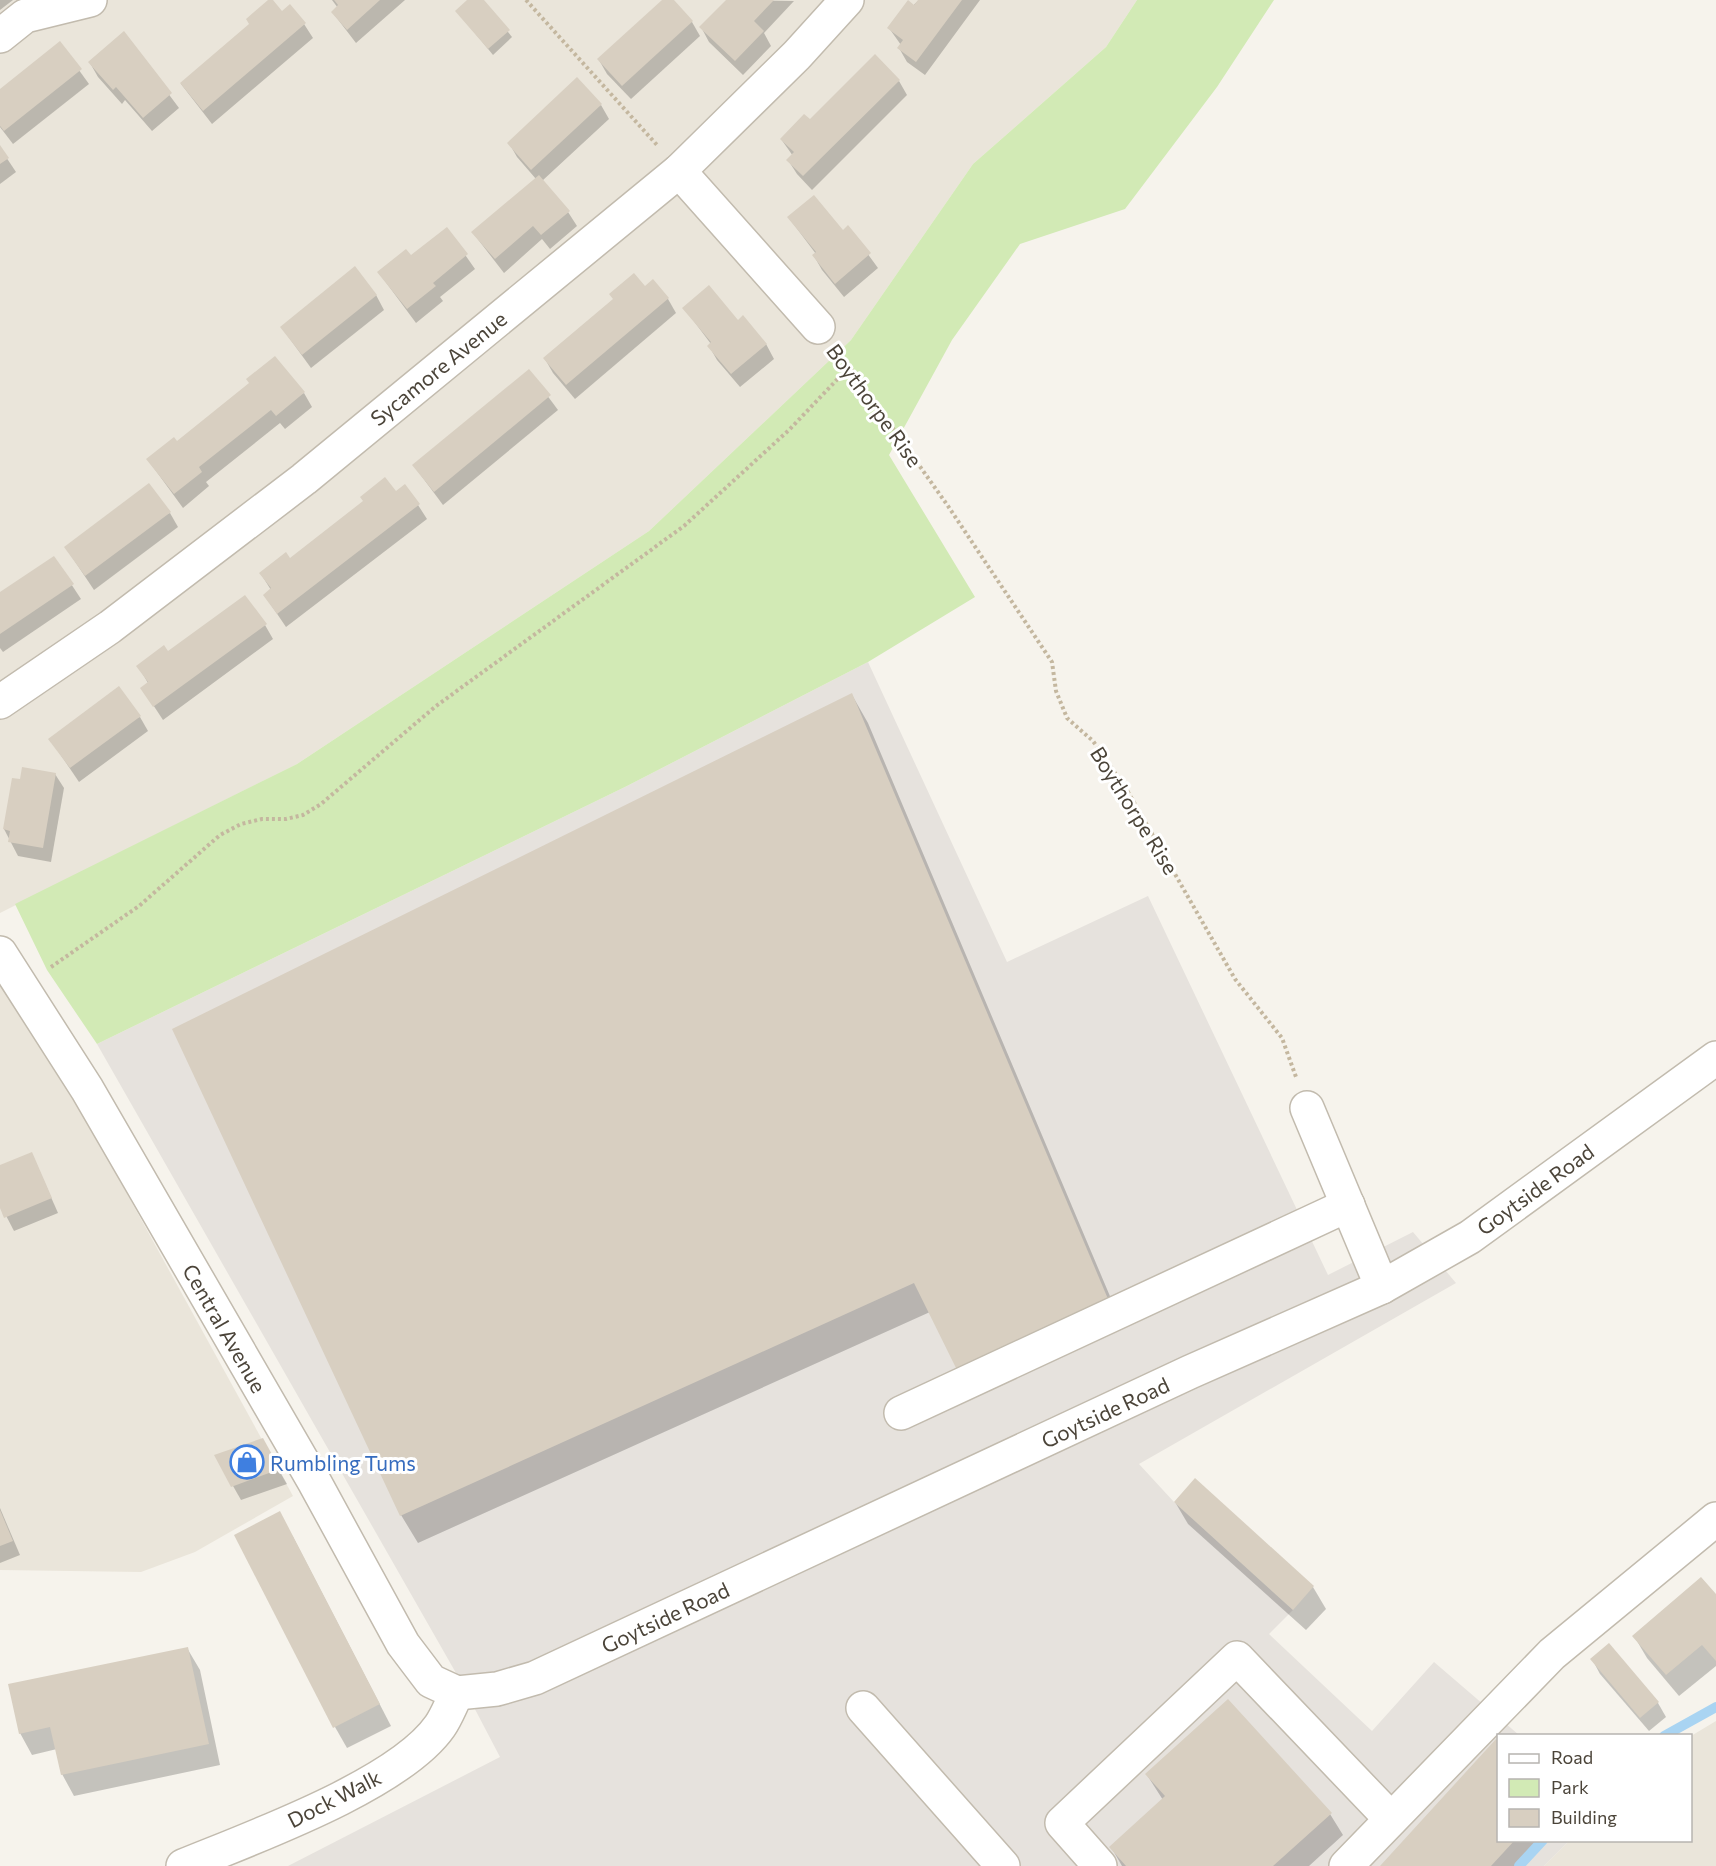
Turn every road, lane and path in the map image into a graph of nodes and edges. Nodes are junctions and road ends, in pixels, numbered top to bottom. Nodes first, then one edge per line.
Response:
1 (90, 0) edge
2 (526, 0) edge
3 (848, 0) edge
4 (19, 17) edge
5 (679, 171) junction
6 (818, 327) joint
7 (850, 366) junction
8 (0, 702) edge
9 (0, 953) edge
10 (10, 990) edge
11 (1716, 1058) edge
12 (1307, 1108) joint
13 (1348, 1205) junction
14 (1382, 1287) junction
15 (901, 1413) dead end
16 (1716, 1519) edge
17 (457, 1694) junction
18 (863, 1708) dead end
19 (1391, 1819) junction
20 (183, 1866) edge
21 (1003, 1866) edge
22 (1100, 1866) edge
23 (1346, 1866) edge

1 - 4 street
2 - 5 path
3 - 5 street, Sycamore Avenue
5 - 6 street, Boythorpe Rise
5 - 8 street, Sycamore Avenue
6 - 7 path, Boythorpe Rise
7 - 10 path
7 - 12 path, Boythorpe Rise
9 - 10 street, Central Avenue
10 - 17 street, Central Avenue
11 - 14 street, Goytside Road
12 - 13 street
13 - 14 street
13 - 15 street
14 - 17 street, Goytside Road
16 - 19 street
17 - 20 street, Dock Walk
18 - 21 street
19 - 22 street
19 - 23 street

